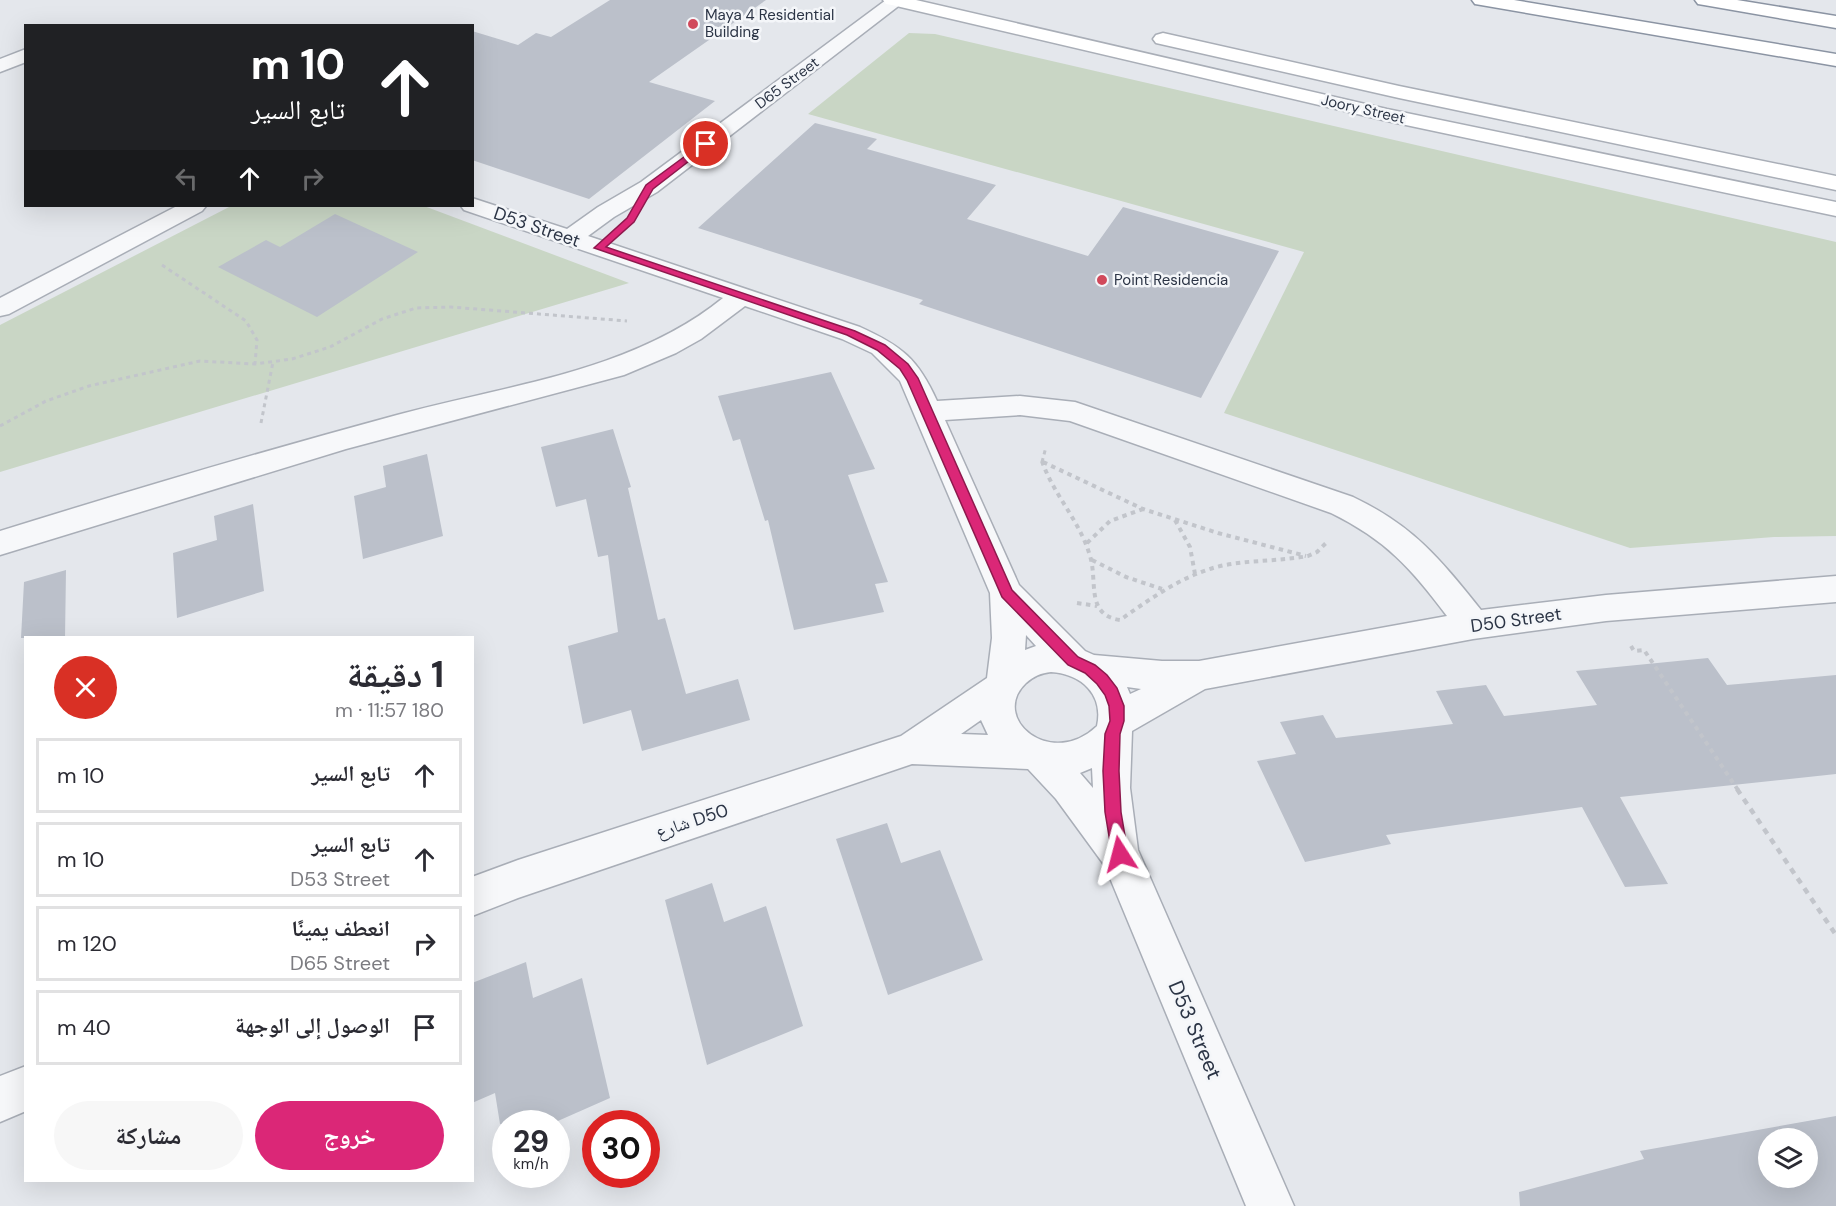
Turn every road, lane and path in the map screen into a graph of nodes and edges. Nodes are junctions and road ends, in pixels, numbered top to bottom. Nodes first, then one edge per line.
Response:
1 (899, 0) edge
2 (932, 0) edge
3 (1481, 0) edge
4 (1704, 0) edge
5 (1836, 22) edge
6 (1076, 25) dead end
7 (1145, 35) dead end
8 (20, 50) edge
9 (1836, 60) edge
10 (0, 66) edge
11 (24, 70) edge
12 (0, 79) edge
13 (1836, 183) edge
14 (649, 187) junction
15 (474, 206) edge
16 (192, 207) edge
17 (1836, 209) edge
18 (570, 238) junction
19 (126, 242) junction
20 (599, 248) junction
21 (740, 297) junction
22 (0, 308) edge
23 (696, 332) junction
24 (273, 362) junction
25 (255, 364) junction
26 (929, 412) junction
27 (1075, 412) junction
28 (0, 426) edge
29 (1042, 462) junction
30 (252, 465) junction
31 (1342, 505) junction
32 (1143, 509) junction
33 (1174, 520) junction
34 (0, 543) edge
35 (1087, 543) junction
36 (1308, 556) junction
37 (1092, 560) junction
38 (1195, 574) junction
39 (1163, 589) junction
40 (1836, 589) edge
41 (1006, 593) junction
42 (1606, 608) junction
43 (1473, 625) junction
44 (1082, 665) junction
45 (1199, 676) junction
46 (1002, 685) junction
47 (1115, 727) junction
48 (912, 747) junction
49 (1035, 755) junction
50 (1120, 854) junction
51 (474, 896) edge
52 (1836, 935) edge
53 (24, 1089) edge
54 (0, 1100) edge
55 (1270, 1206) edge

1 - 14 street, D65 Street
1 - 17 main road, Joory Street
2 - 6 main road
3 - 9 main road
4 - 5 main road
7 - 13 main road, Joory Street
8 - 10 street
11 - 12 street
14 - 18 street, D65 Street
14 - 20 street, D65 Street
15 - 18 street, D53 Street
16 - 19 street
18 - 20 street, D53 Street
19 - 22 street
19 - 25 path
20 - 21 street, D53 Street
21 - 23 street
21 - 26 street, D53 Street
23 - 24 path
23 - 30 street
24 - 25 path
24 - 30 path
25 - 28 path
26 - 27 street
26 - 41 street, D53 Street
27 - 29 path
27 - 31 street
29 - 32 path
29 - 35 path
30 - 34 street
31 - 36 path
31 - 43 street
32 - 33 path
32 - 35 path
33 - 36 path
33 - 38 path
35 - 37 path
36 - 38 path
37 - 39 path
37 - 39 path
38 - 39 path
40 - 42 street, D50 Street
41 - 44 street, D53 Street
41 - 46 street, D53 Street
42 - 43 street, D50 Street
42 - 52 path
43 - 45 street, D50 Street
44 - 45 street, D50 Street
44 - 46 street
44 - 47 street
45 - 47 street, D50 Street
46 - 48 street, شارع D50
46 - 49 street
47 - 49 street
47 - 50 street, D53 Street
48 - 49 street, شارع D50
48 - 51 street, شارع D50
49 - 50 street, D53 Street
50 - 55 street, D53 Street
53 - 54 street

